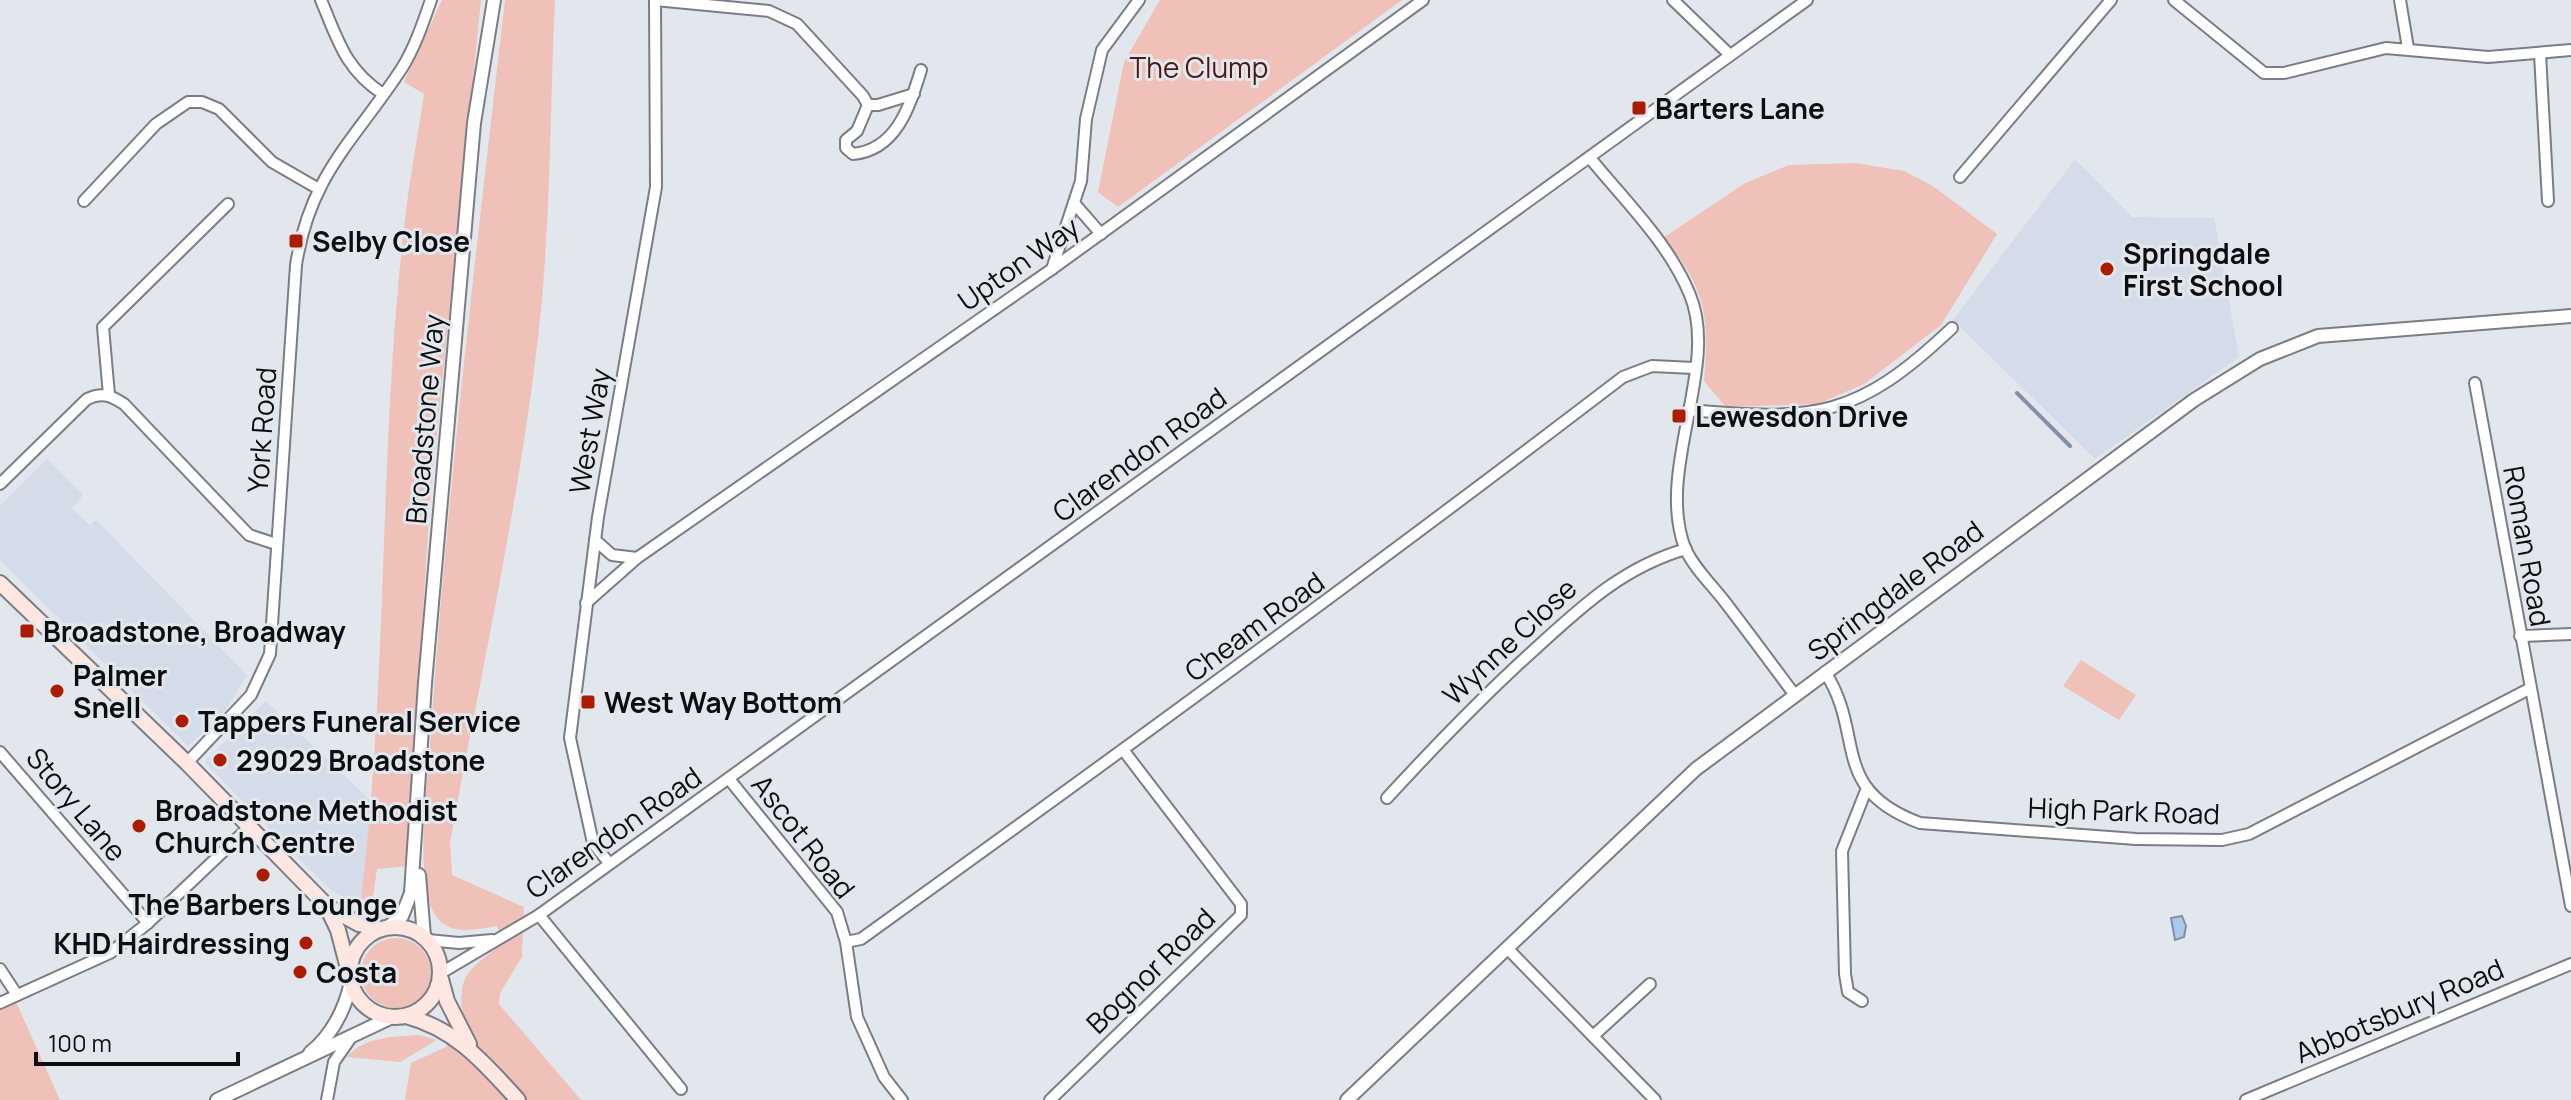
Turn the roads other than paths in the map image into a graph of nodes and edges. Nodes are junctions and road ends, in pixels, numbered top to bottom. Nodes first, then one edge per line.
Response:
1 (321, 0) edge
2 (431, 0) edge
3 (494, 0) edge
4 (655, 0) edge
5 (1139, 0) edge
6 (1423, 0) edge
7 (1673, 0) edge
8 (1807, 0) edge
9 (2111, 0) edge
10 (2174, 0) edge
11 (2400, 0) edge
12 (2408, 48) junction
13 (2571, 50) edge
14 (2540, 54) junction
15 (1730, 55) junction
16 (921, 70) dead end
17 (383, 94) junction
18 (914, 94) junction
19 (868, 105) junction
20 (1590, 158) junction
21 (1960, 177) dead end
22 (317, 188) junction
23 (84, 201) dead end
24 (2548, 201) dead end
25 (1074, 203) junction
26 (228, 204) dead end
27 (1101, 234) junction
28 (1052, 269) junction
29 (2571, 316) edge
30 (1952, 328) dead end
31 (1694, 368) junction
32 (2475, 383) dead end
33 (109, 395) junction
34 (1688, 410) junction
35 (0, 484) edge
36 (595, 540) junction
37 (276, 544) junction
38 (1686, 549) junction
39 (637, 558) junction
40 (0, 583) edge
41 (586, 603) junction
42 (2571, 634) edge
43 (2520, 636) junction
44 (1825, 672) junction
45 (2529, 689) junction
46 (1794, 694) junction
47 (1124, 751) junction
48 (0, 752) edge
49 (187, 763) junction
50 (729, 779) junction
51 (1867, 788) junction
52 (1387, 798) dead end
53 (249, 827) junction
54 (415, 844) junction
55 (609, 863) junction
56 (326, 905) junction
57 (2571, 906) edge
58 (539, 915) junction
59 (148, 923) junction
60 (384, 928) junction
61 (426, 938) junction
62 (494, 940) junction
63 (846, 942) junction
64 (1507, 948) junction
65 (2571, 964) edge
66 (0, 969) edge
67 (441, 976) junction
68 (350, 979) junction
69 (1650, 984) dead end
70 (17, 995) junction
71 (1862, 1001) dead end
72 (0, 1003) edge
73 (399, 1017) junction
74 (1593, 1036) junction
75 (350, 1039) junction
76 (476, 1054) junction
77 (301, 1060) junction
78 (681, 1089) dead end
79 (217, 1100) edge
80 (327, 1100) edge
81 (518, 1100) edge
82 (902, 1100) edge
83 (1050, 1100) edge
84 (1347, 1100) edge
85 (1655, 1100) edge
86 (2246, 1100) edge

1 - 17 street
2 - 17 street, York Road
3 - 54 street, Broadstone Way
4 - 19 street, West Way
4 - 36 street, West Way
5 - 25 street
6 - 27 street, Upton Way
7 - 15 street
8 - 15 street, Clarendon Road
9 - 21 street
10 - 12 street
11 - 12 street
12 - 14 street
13 - 14 street
14 - 24 street
15 - 20 street, Clarendon Road
16 - 18 street
17 - 22 street, York Road
18 - 19 street
18 - 19 street
20 - 31 street
20 - 50 street, Clarendon Road
22 - 23 street
22 - 37 street, York Road
25 - 27 street
25 - 28 street
26 - 33 street
27 - 28 street, Upton Way
28 - 39 street, Upton Way
29 - 44 street, Springdale Road
30 - 34 street
31 - 34 street
31 - 47 street, Cheam Road
32 - 43 street, Roman Road
33 - 35 street
33 - 37 street
34 - 38 street
36 - 39 street
36 - 41 street, West Way
37 - 49 street, York Road
38 - 46 street
38 - 52 street, Wynne Close
39 - 41 street, Upton Way
40 - 49 main road
41 - 55 street, West Way
42 - 43 street
43 - 45 street, Roman Road
44 - 46 street, Springdale Road
44 - 51 street, High Park Road
45 - 51 street, High Park Road
45 - 57 street, Roman Road
46 - 64 street, Springdale Road
47 - 63 street, Cheam Road
47 - 83 street, Bognor Road
48 - 59 street, Story Lane
49 - 53 main road
50 - 55 street, Clarendon Road
50 - 63 street, Ascot Road
51 - 71 street
53 - 56 main road
53 - 59 street
54 - 60 street, Broadstone Way
54 - 61 street, Broadstone Way
55 - 58 street, Clarendon Road
56 - 60 main road
56 - 68 main road
58 - 62 street, Clarendon Road
58 - 78 street
59 - 70 street
60 - 61 main road
60 - 68 main road
61 - 62 street, Clarendon Road
61 - 67 main road
62 - 67 street, Clarendon Road
63 - 82 street, Ascot Road
64 - 74 street
64 - 84 street, Springdale Road
65 - 86 street, Abbotsbury Road
66 - 70 street
67 - 73 main road
67 - 76 main road
68 - 73 main road
68 - 77 street
69 - 74 street
70 - 72 street
73 - 75 street
73 - 76 main road
74 - 85 street
75 - 77 street
75 - 80 street
76 - 81 main road
77 - 79 street

